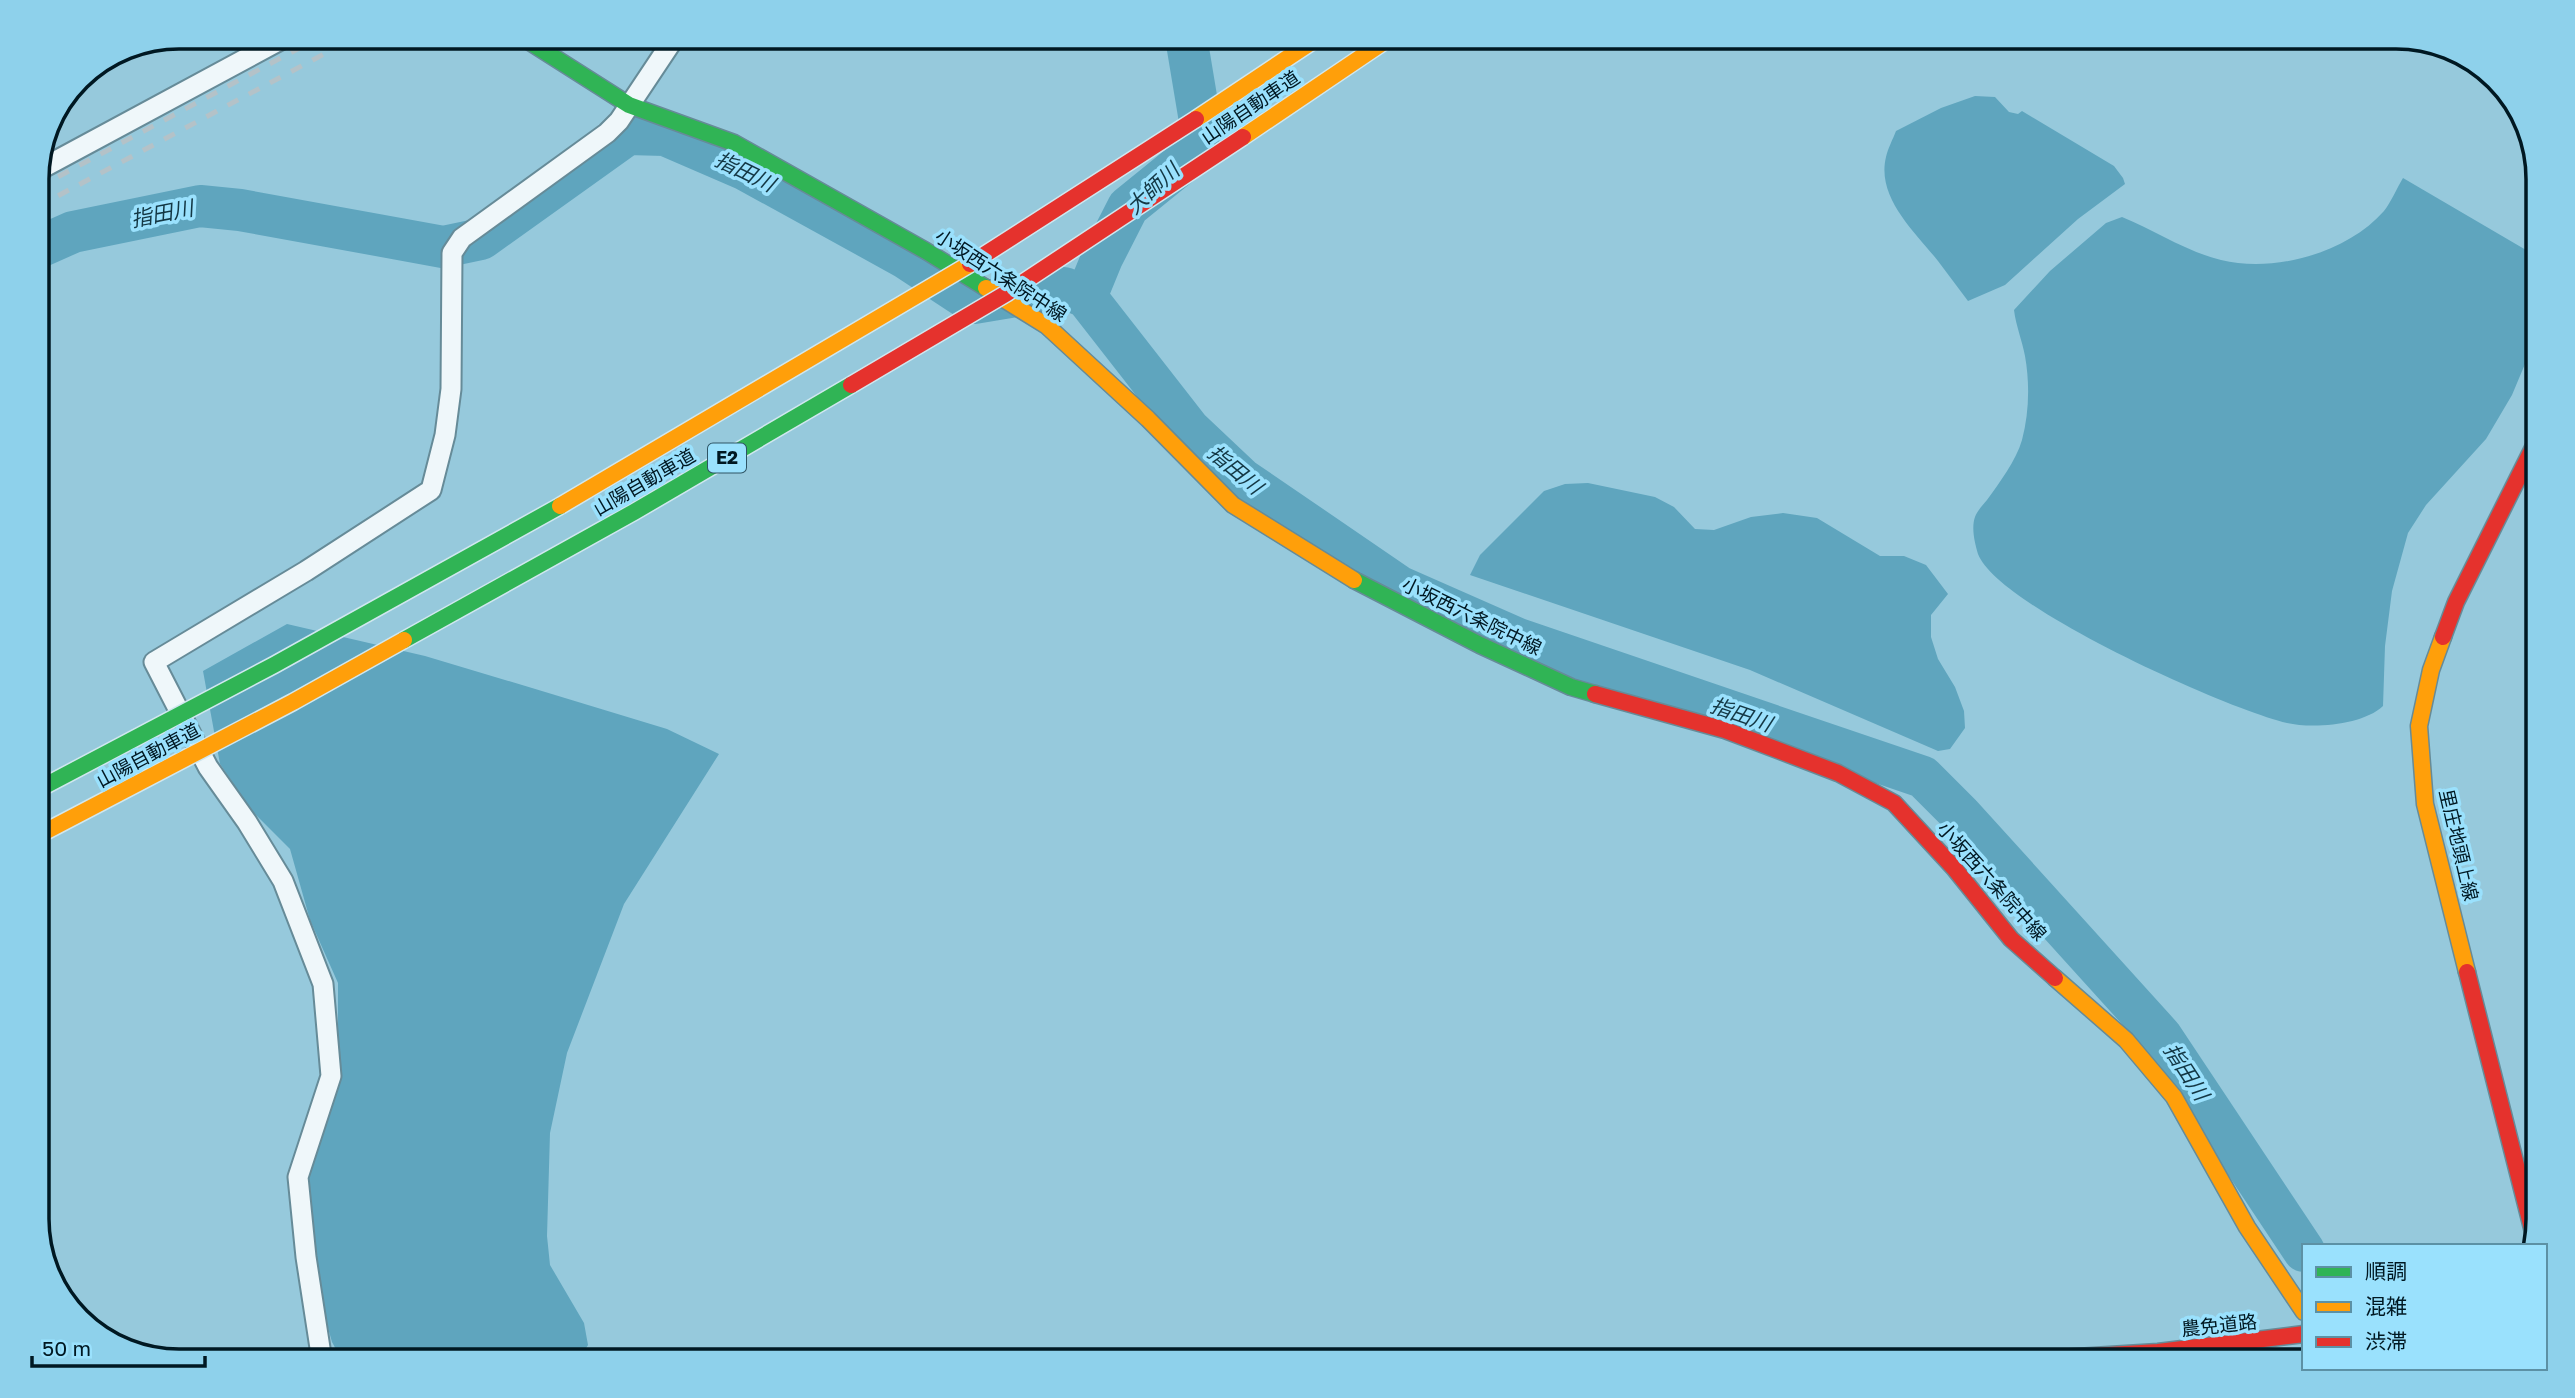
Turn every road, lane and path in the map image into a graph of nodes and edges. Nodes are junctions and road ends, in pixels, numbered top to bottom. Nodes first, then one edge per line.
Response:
1 (264, 49) edge
2 (541, 49) edge
3 (667, 49) edge
4 (1301, 49) edge
5 (1373, 49) edge
6 (629, 105) junction
7 (50, 164) edge
8 (2526, 462) edge
9 (49, 784) edge
10 (49, 830) edge
11 (2526, 1204) edge
12 (2302, 1308) edge
13 (2302, 1334) edge
14 (320, 1349) edge
15 (2191, 1349) edge

1 - 7 street
2 - 6 main road, 小坂西六条院中線
3 - 6 street
4 - 9 main road, 山陽自動車道 / E2, bridge
5 - 10 main road, 山陽自動車道 / E2, bridge
6 - 12 main road, 小坂西六条院中線
6 - 14 street
8 - 11 main road, 里庄地頭上線
13 - 15 main road, 農免道路

